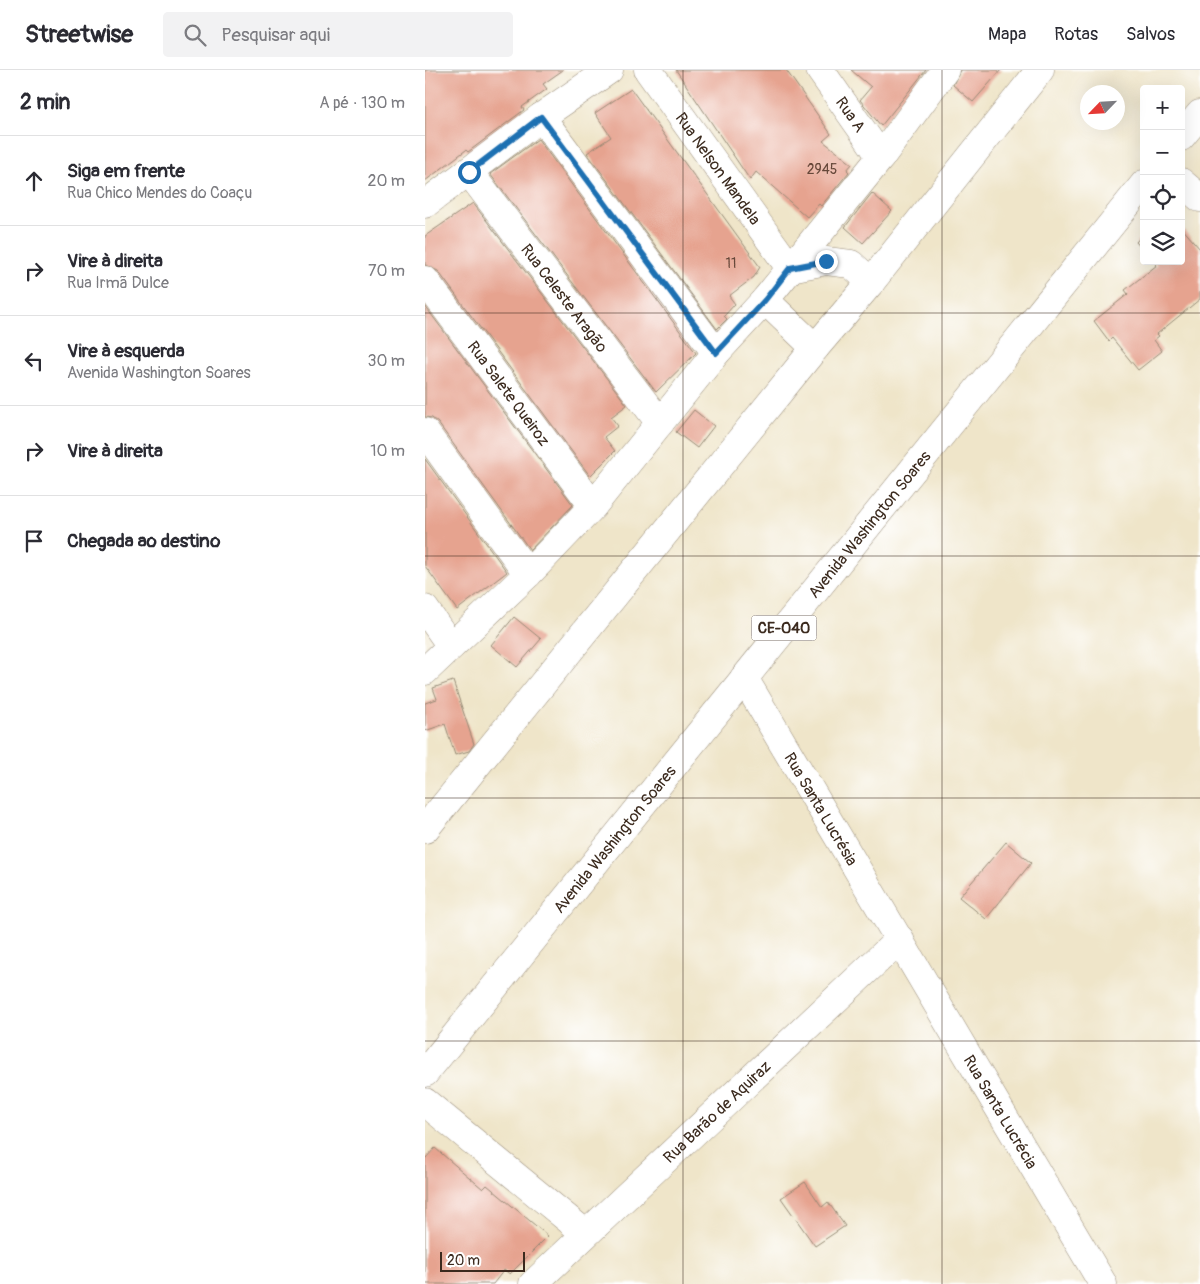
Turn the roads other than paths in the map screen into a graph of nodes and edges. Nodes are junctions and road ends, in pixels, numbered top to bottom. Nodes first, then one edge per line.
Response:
1 (609, 70) edge
2 (648, 70) edge
3 (820, 70) edge
4 (945, 70) edge
5 (1040, 70) edge
6 (1200, 114) edge
7 (541, 117) junction
8 (1185, 133) edge
9 (881, 158) junction
10 (469, 172) junction
11 (1185, 185) edge
12 (1140, 189) edge
13 (1200, 198) edge
14 (425, 204) edge
15 (790, 268) junction
16 (425, 280) edge
17 (871, 282) junction
18 (765, 300) junction
19 (815, 348) junction
20 (716, 353) junction
21 (660, 424) junction
22 (425, 432) edge
23 (593, 506) junction
24 (528, 574) junction
25 (425, 609) edge
26 (451, 646) junction
27 (425, 671) edge
28 (744, 678) junction
29 (425, 829) edge
30 (901, 939) junction
31 (425, 1073) edge
32 (425, 1102) edge
33 (585, 1233) junction
34 (533, 1284) edge
35 (1103, 1284) edge

1 - 7 main road
2 - 15 main road, Rua Nelson Mandela
3 - 9 main road, Rua A
4 - 9 main road
5 - 17 main road
6 - 8 main road
7 - 10 main road
7 - 20 main road
9 - 15 main road
10 - 14 main road
10 - 21 main road, Rua Celeste Aragão
11 - 13 main road
12 - 28 main road, Avenida Washington Soares / CE-040
15 - 17 main road
15 - 18 main road
16 - 23 main road, Rua Salete Queiroz
17 - 19 main road
18 - 19 main road
18 - 20 main road
19 - 29 main road
20 - 21 main road
21 - 23 main road
22 - 24 main road
23 - 24 main road
24 - 26 main road
25 - 26 main road
26 - 27 main road
28 - 30 main road, Rua Santa Lucrésia
28 - 31 main road, Avenida Washington Soares / CE-040
30 - 33 main road, Rua Barão de Aquiraz
30 - 35 main road, Rua Santa Lucrécia
32 - 33 main road
33 - 34 main road, Rua Barão de Aquiraz

